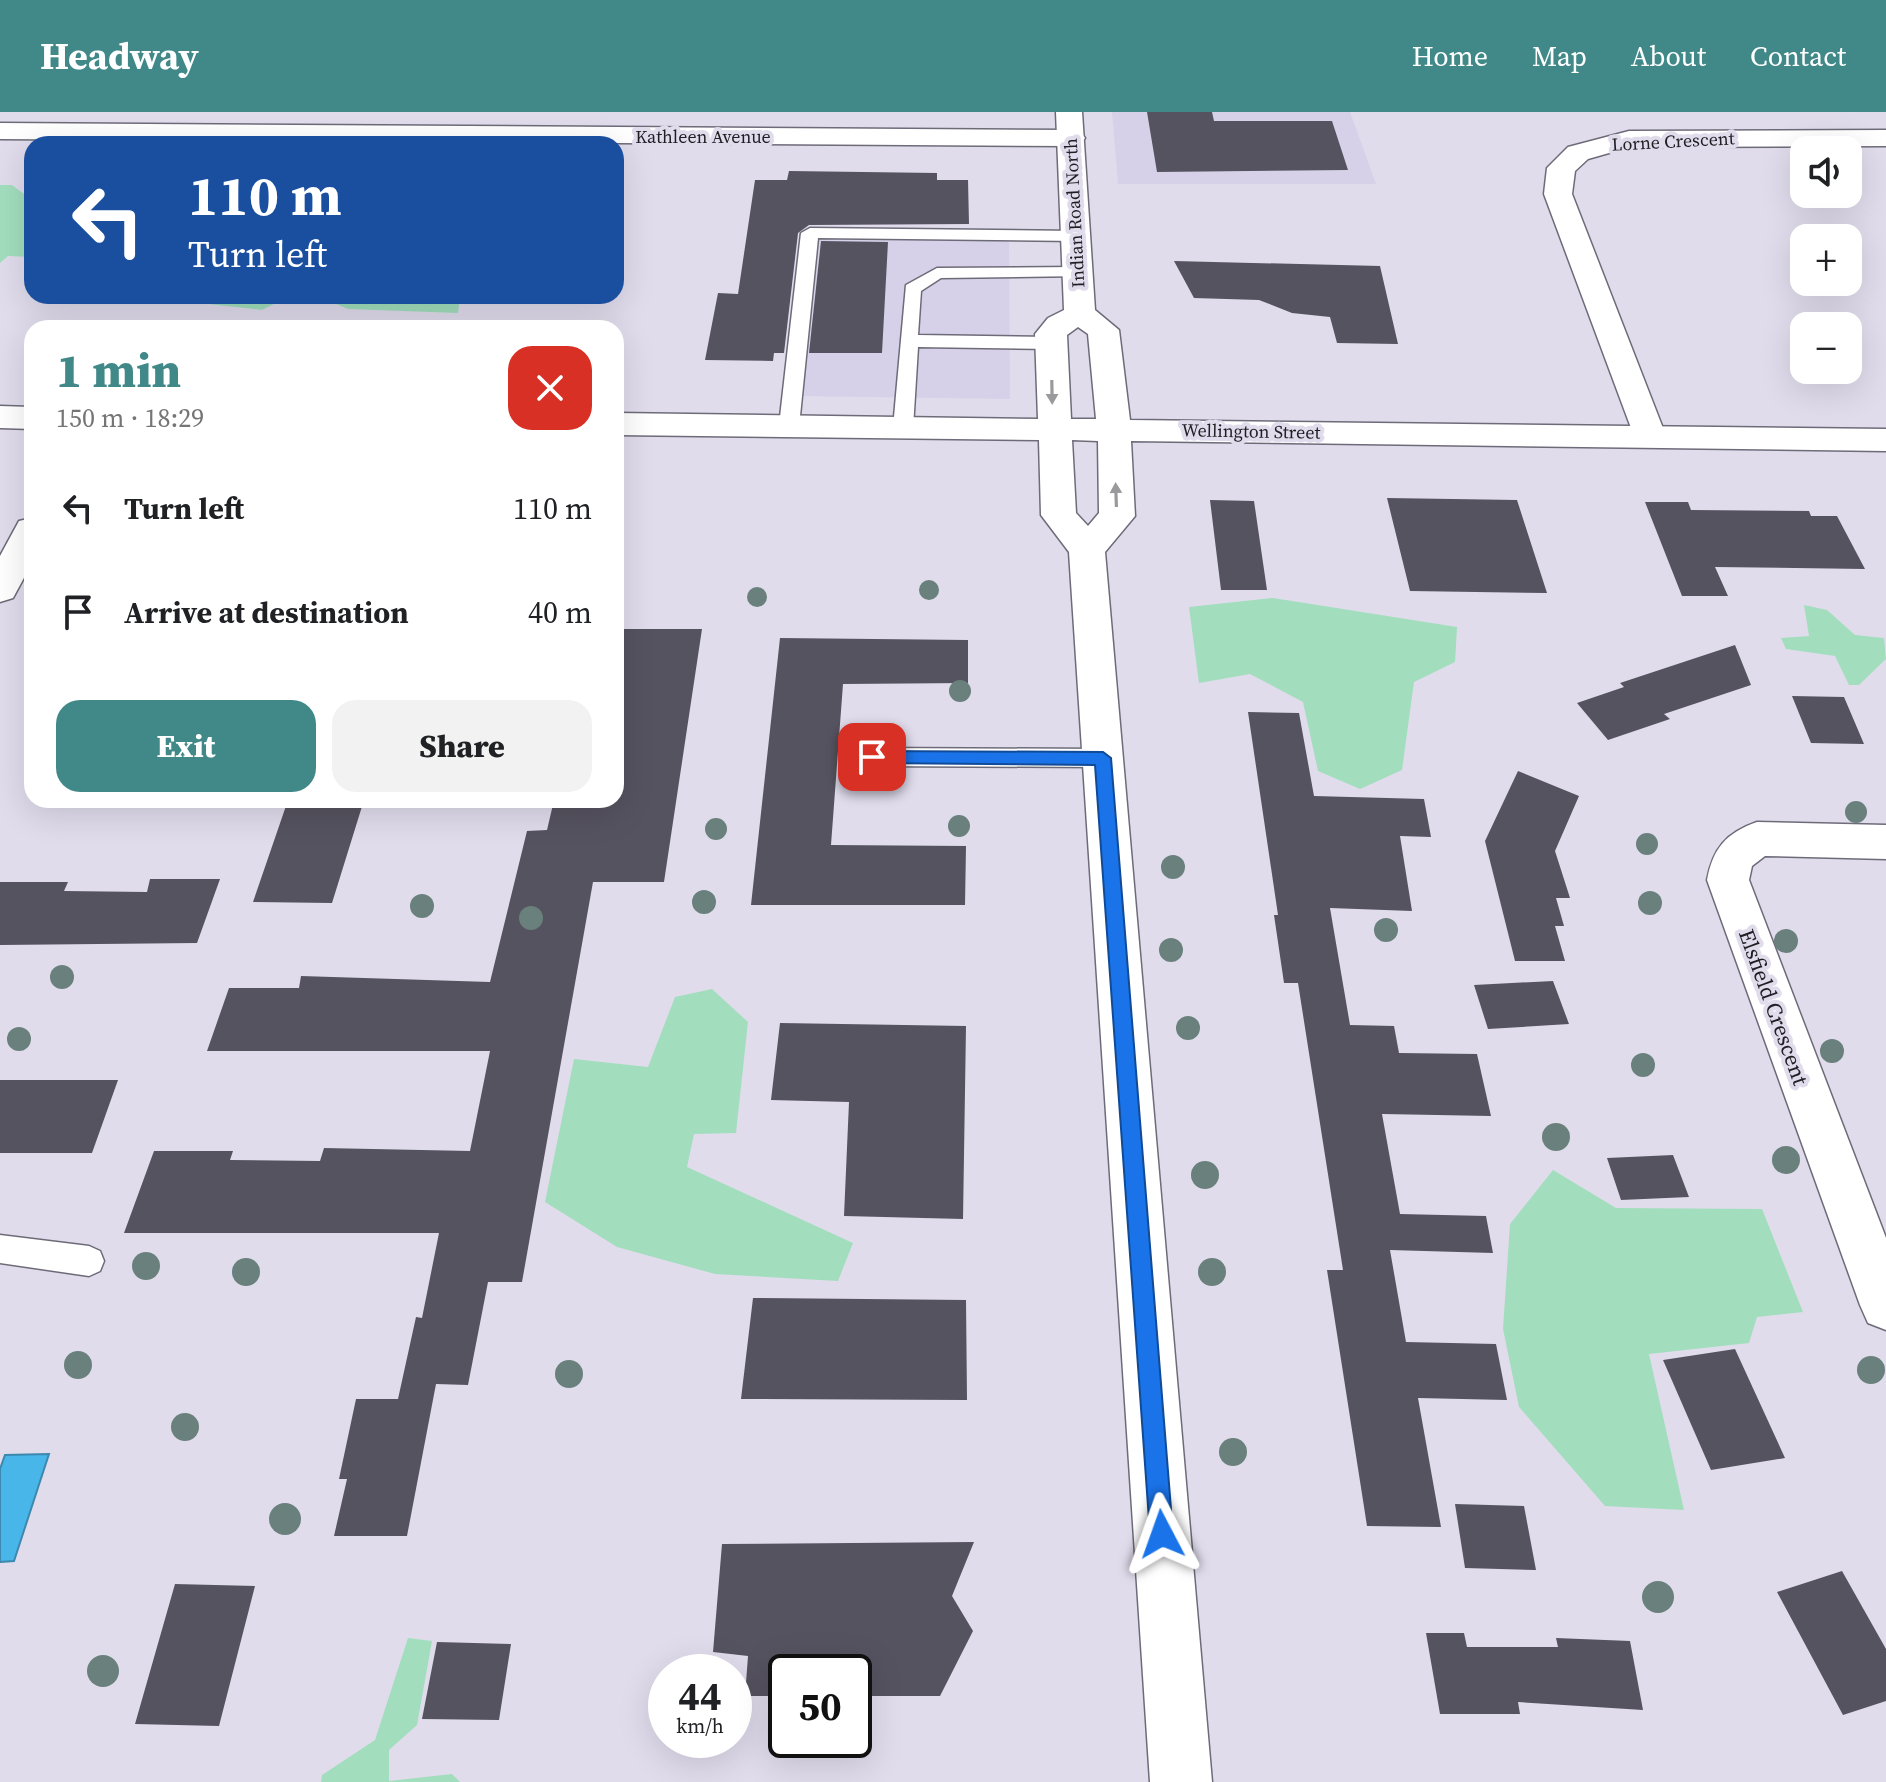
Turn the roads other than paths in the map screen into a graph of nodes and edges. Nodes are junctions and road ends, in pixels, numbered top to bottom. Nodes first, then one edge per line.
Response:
1 (1854, 112) edge
2 (1070, 125) edge
3 (0, 131) edge
4 (1878, 138) edge
5 (1076, 236) junction
6 (1077, 272) junction
7 (1080, 314) junction
8 (909, 341) junction
9 (1051, 343) junction
10 (0, 417) edge
11 (24, 418) edge
12 (624, 424) edge
13 (789, 426) junction
14 (903, 428) junction
15 (1053, 429) junction
16 (1114, 429) junction
17 (1649, 436) junction
18 (1886, 440) edge
19 (24, 545) edge
20 (1087, 550) junction
21 (0, 589) edge
22 (872, 757) dead end
23 (1103, 758) junction
24 (1886, 842) edge
25 (0, 1249) edge
26 (89, 1261) dead end
27 (1886, 1305) edge
28 (1181, 1782) edge

1 - 4 main road
2 - 3 main road, Kathleen Avenue
2 - 5 main road, Indian Road North
4 - 17 main road, Lorne Crescent
5 - 6 main road, Indian Road North
5 - 13 lane
6 - 7 main road, Indian Road North
6 - 8 lane
7 - 9 main road, Indian Road North
7 - 16 main road, Indian Road North
8 - 9 lane
8 - 14 lane
9 -> 15 main road
10 - 11 main road
12 - 13 main road, Wellington Street
13 - 14 main road, Wellington Street
14 - 15 main road, Wellington Street
15 - 16 main road, Wellington Street
15 - 20 main road
16 - 17 main road, Wellington Street
20 -> 16 main road, Indian Road North
17 - 18 main road, Wellington Street
19 - 21 main road
20 - 23 main road
22 - 23 lane
23 - 28 main road
24 - 27 main road, Elsfield Crescent
25 - 26 lane

